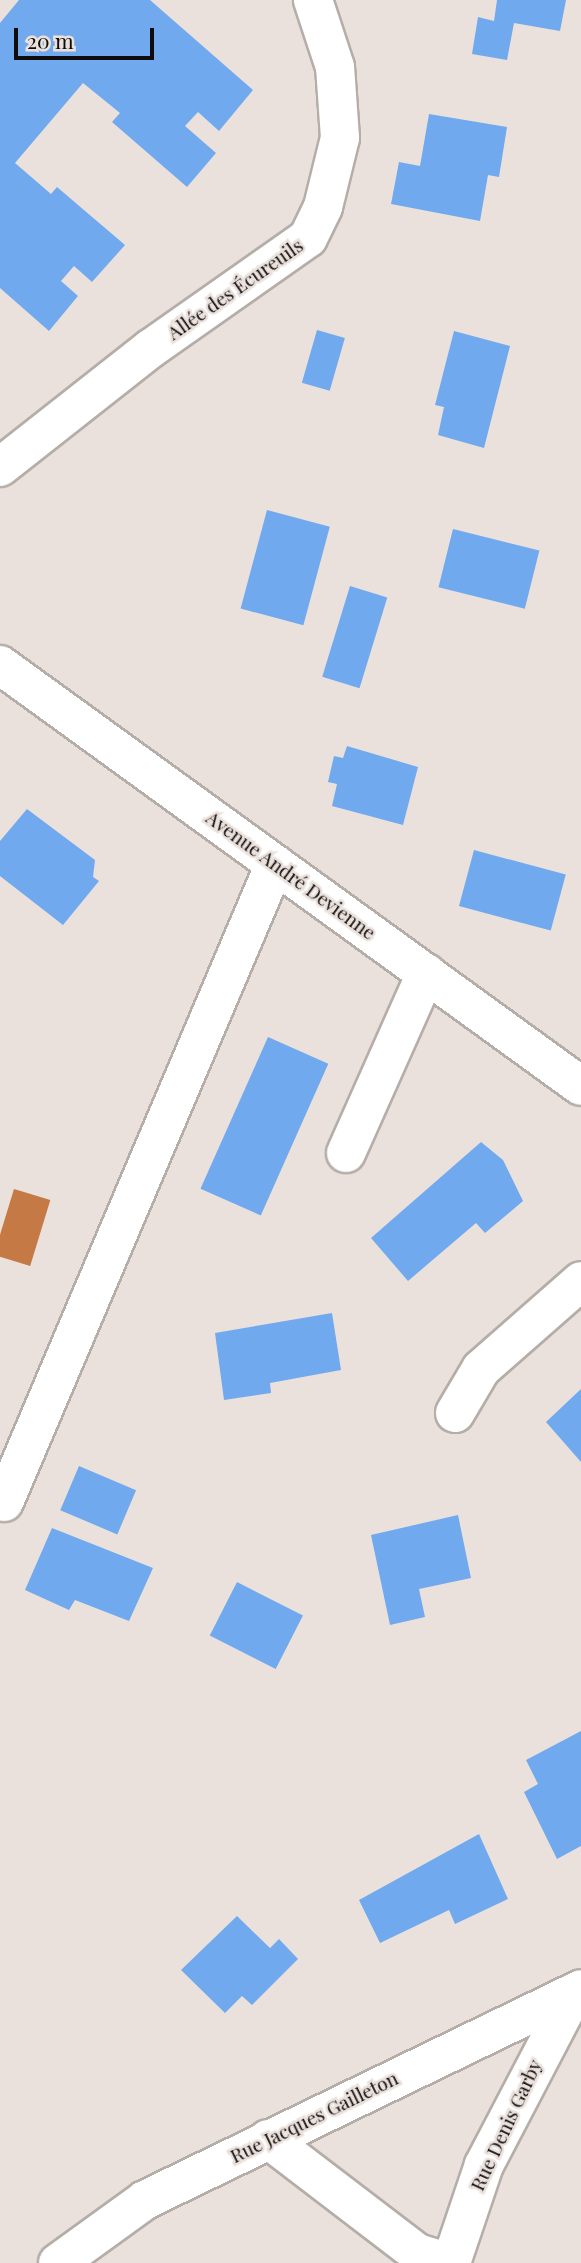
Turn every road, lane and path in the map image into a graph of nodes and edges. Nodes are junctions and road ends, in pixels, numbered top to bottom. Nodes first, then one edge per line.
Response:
1 (313, 0) edge
2 (0, 467) edge
3 (0, 665) edge
4 (275, 864) junction
5 (426, 973) junction
6 (581, 1086) edge
7 (346, 1153) dead end
8 (581, 1281) edge
9 (455, 1413) dead end
10 (4, 1502) dead end
11 (577, 1991) edge
12 (268, 2139) junction
13 (58, 2263) edge
14 (450, 2263) edge

1 - 2 street, Allée des Écureuils
3 - 4 street, Avenue André Devienne
4 - 5 street, Avenue André Devienne
4 - 10 street
5 - 6 street, Avenue André Devienne
5 - 7 street
8 - 9 street
11 - 12 street, Rue Jacques Gailleton
11 - 14 street, Rue Denis Garby
12 - 13 street, Rue Jacques Gailleton
12 - 14 street, Rue Denis Garby

